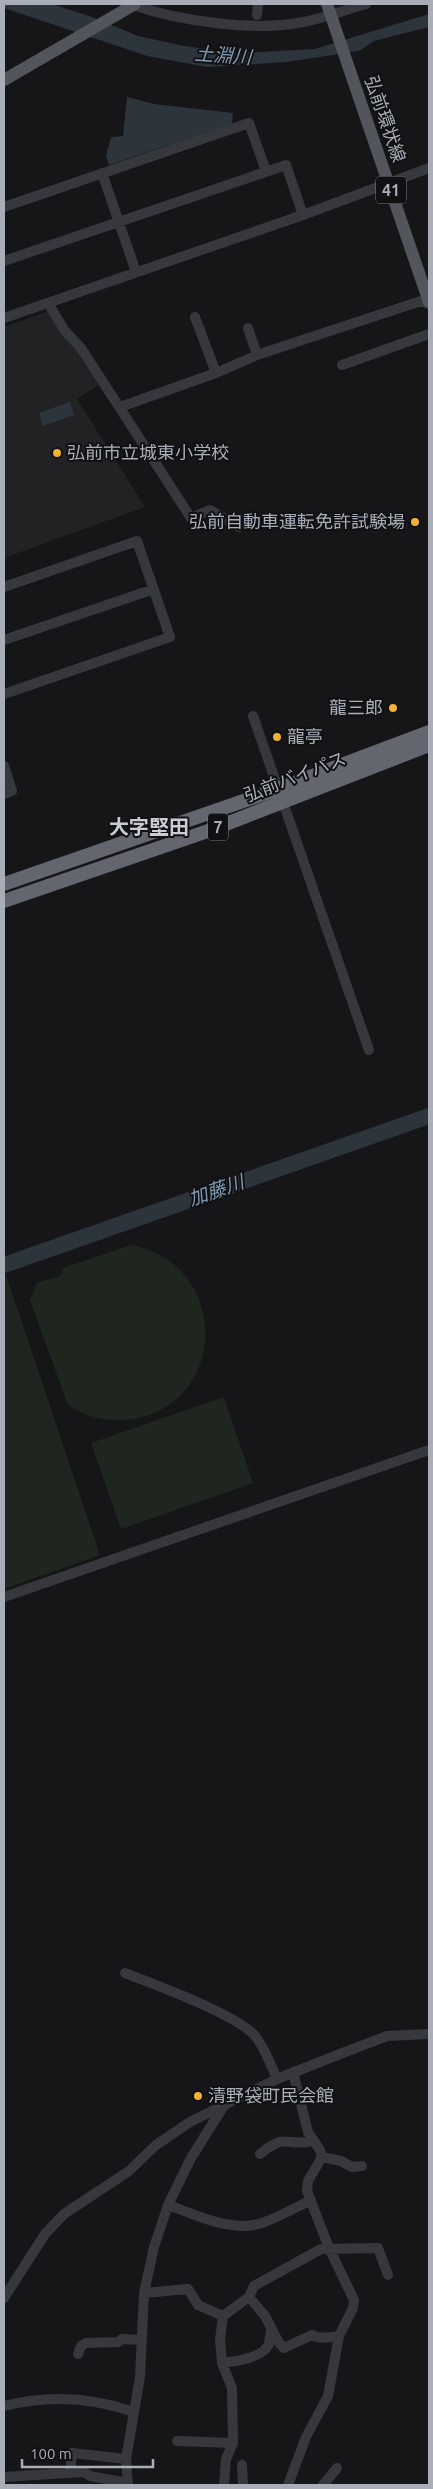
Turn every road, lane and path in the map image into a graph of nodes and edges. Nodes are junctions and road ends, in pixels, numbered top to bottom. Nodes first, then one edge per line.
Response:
1 (134, 4) edge
2 (258, 4) edge
3 (366, 4) edge
4 (331, 13) edge
5 (258, 15) dead end
6 (4, 80) edge
7 (429, 168) edge
8 (266, 171) junction
9 (102, 174) junction
10 (388, 182) junction
11 (4, 207) edge
12 (303, 215) junction
13 (119, 222) junction
14 (4, 261) edge
15 (136, 272) junction
16 (48, 303) junction
17 (429, 303) edge
18 (195, 317) dead end
19 (4, 318) edge
20 (248, 328) dead end
21 (429, 334) edge
22 (256, 355) junction
23 (342, 366) dead end
24 (216, 373) junction
25 (120, 407) junction
26 (239, 527) dead end
27 (4, 587) edge
28 (154, 589) junction
29 (4, 640) edge
30 (4, 694) edge
31 (253, 716) dead end
32 (429, 732) edge
33 (429, 745) edge
34 (4, 766) edge
35 (278, 789) junction
36 (4, 794) edge
37 (283, 803) junction
38 (4, 884) edge
39 (4, 901) edge
40 (369, 1050) dead end
41 (429, 1450) edge
42 (4, 1597) edge
43 (125, 1973) dead end
44 (429, 2034) edge
45 (293, 2072) junction
46 (277, 2079) junction
47 (226, 2103) junction
48 (313, 2141) junction
49 (260, 2154) dead end
50 (322, 2157) junction
51 (362, 2166) dead end
52 (311, 2200) junction
53 (168, 2205) junction
54 (329, 2248) junction
55 (388, 2275) dead end
56 (144, 2293) junction
57 (248, 2297) junction
58 (4, 2298) edge
59 (223, 2316) junction
60 (271, 2330) junction
61 (339, 2336) junction
62 (141, 2340) junction
63 (78, 2354) dead end
64 (222, 2363) junction
65 (4, 2406) edge
66 (134, 2412) junction
67 (178, 2441) dead end
68 (233, 2443) junction
69 (126, 2459) junction
70 (242, 2465) dead end
71 (337, 2468) dead end
72 (70, 2472) junction
73 (4, 2477) edge
74 (128, 2484) edge
75 (224, 2485) edge
76 (244, 2485) edge
77 (288, 2485) edge
78 (324, 2485) edge

1 - 4 street
1 - 6 main road
2 - 5 street
3 - 4 street
4 - 10 main road, 弘前環状線 / 41
7 - 10 street
8 - 9 street
8 - 12 street
8 - 13 street
9 - 11 street
9 - 13 street
10 - 12 street
10 - 17 main road, 弘前環状線 / 41
12 - 15 street
13 - 14 street
13 - 15 street
15 - 16 street
16 - 19 street
16 - 25 street
17 - 22 street
18 - 24 street
20 - 22 street
21 - 23 street
22 - 24 street
24 - 25 street
25 - 26 street
27 - 28 street
28 - 29 street
28 - 30 street
31 - 35 street
32 - 35 highway, 弘前バイパス / 7
33 - 37 highway, 弘前バイパス / 7
34 - 36 street
35 - 37 street
35 - 38 highway, 弘前バイパス / 7
37 - 39 highway, 弘前バイパス / 7
37 - 40 street
41 - 42 street
43 - 46 street
44 - 45 street
45 - 46 street
45 - 48 street
46 - 47 street
47 - 53 street
47 - 58 street
48 - 49 street
48 - 50 street
50 - 51 street
50 - 52 street
52 - 53 street
52 - 54 street
53 - 56 street
54 - 55 street
54 - 57 street
54 - 61 street
56 - 59 street
56 - 62 street
57 - 59 street
57 - 60 street
59 - 64 street
60 - 61 street
60 - 64 street
61 - 77 street
62 - 63 street
62 - 66 street
64 - 68 street
65 - 66 street
66 - 69 street
67 - 68 street
68 - 75 street
69 - 72 street
69 - 74 street
70 - 76 street
71 - 78 street
72 - 73 street
72 - 74 street

